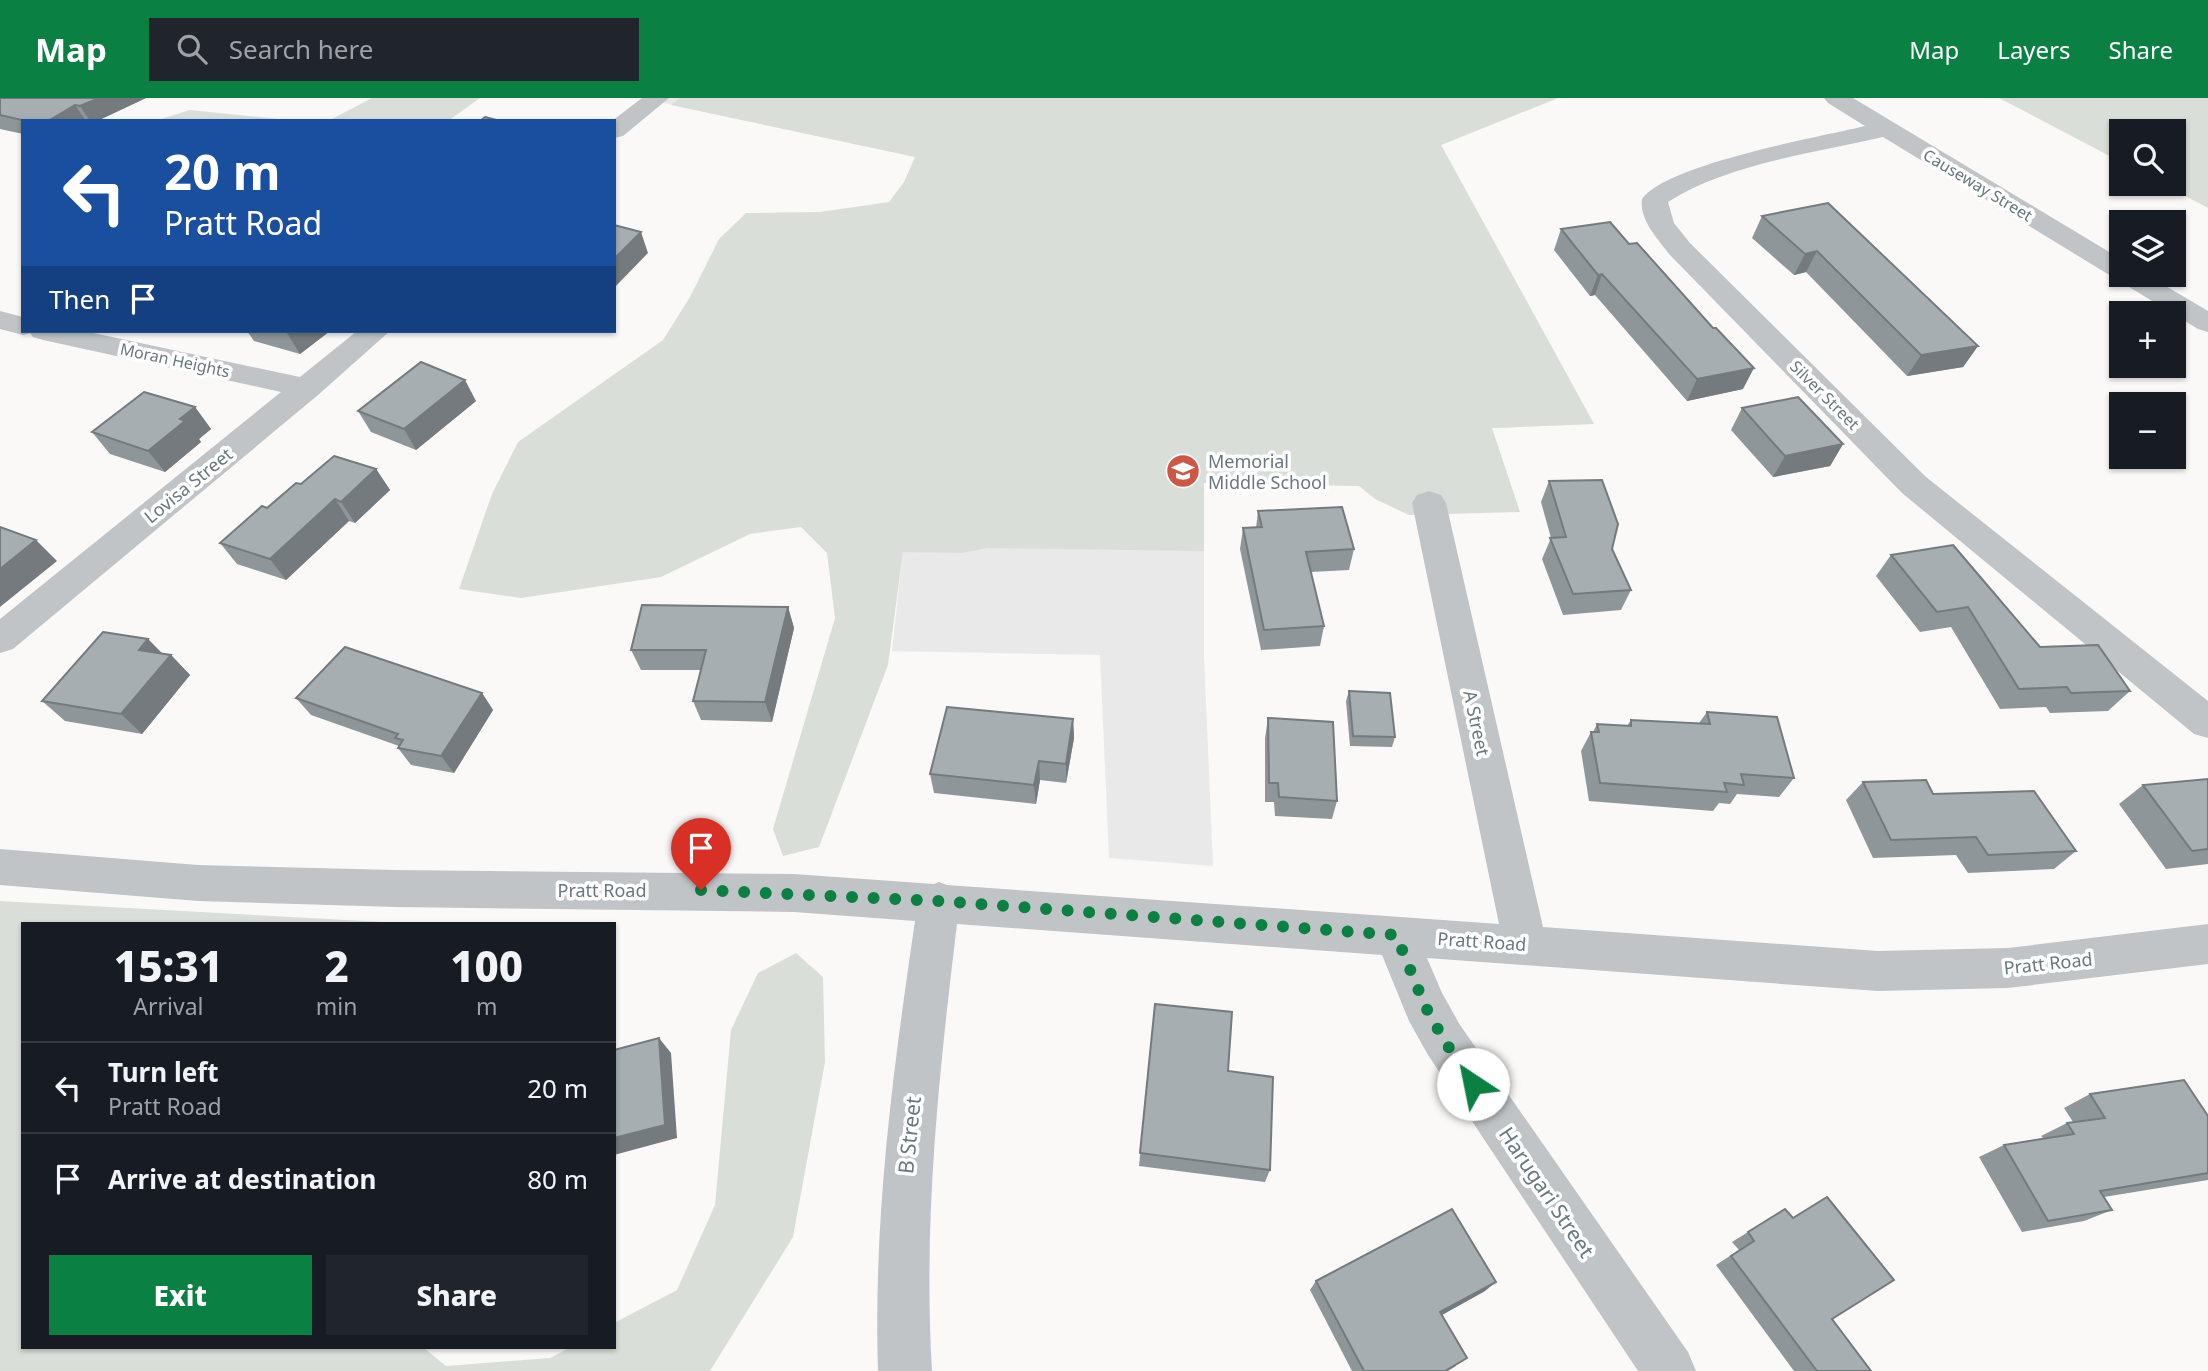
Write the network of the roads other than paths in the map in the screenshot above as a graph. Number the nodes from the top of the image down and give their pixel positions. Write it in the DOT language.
graph roads {
  1 [pos="657,98"];
  2 [pos="1836,98"];
  3 [pos="616,129"];
  4 [pos="1885,129"];
  5 [pos="2109,264"];
  6 [pos="2147,287"];
  7 [pos="0,320"];
  8 [pos="2208,323"];
  9 [pos="21,325"];
  10 [pos="52,333"];
  11 [pos="373,333"];
  12 [pos="307,388"];
  13 [pos="1429,503"];
  14 [pos="0,639"];
  15 [pos="2208,723"];
  16 [pos="0,867"];
  17 [pos="939,901"];
  18 [pos="1396,935"];
  19 [pos="1525,943"];
  20 [pos="2208,944"];
  21 [pos="905,1371"];
  22 [pos="1669,1371"];
  1 -- 3 [label="street"];
  2 -- 4 [label="street, Causeway Street"];
  4 -- 5 [label="street, Causeway Street"];
  4 -- 15 [label="street, Silver Street"];
  6 -- 8 [label="street"];
  7 -- 9 [label="street"];
  10 -- 12 [label="street, Moran Heights"];
  11 -- 12 [label="street, Lovisa Street"];
  12 -- 14 [label="street, Lovisa Street"];
  13 -- 19 [label="street, A Street"];
  16 -- 17 [label="street, Pratt Road"];
  17 -- 18 [label="street, Pratt Road"];
  17 -- 21 [label="street, B Street"];
  18 -- 19 [label="street, Pratt Road"];
  18 -- 22 [label="street, Harugari Street"];
  19 -- 20 [label="street, Pratt Road"];
}
